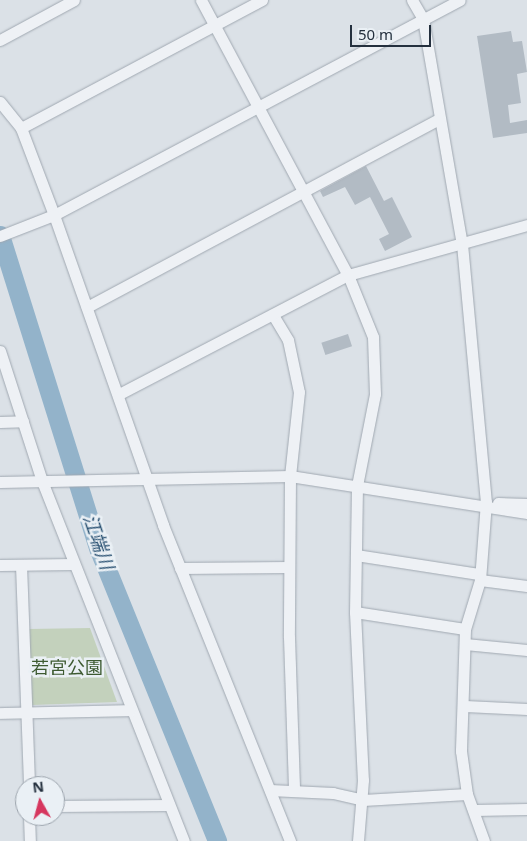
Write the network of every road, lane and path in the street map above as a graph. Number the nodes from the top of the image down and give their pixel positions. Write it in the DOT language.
graph roads {
  1 [pos="74,0"];
  2 [pos="201,0"];
  3 [pos="262,0"];
  4 [pos="412,0"];
  5 [pos="460,0"];
  6 [pos="423,19"];
  7 [pos="214,25"];
  8 [pos="0,40"];
  9 [pos="0,102"];
  10 [pos="258,107"];
  11 [pos="439,119"];
  12 [pos="21,128"];
  13 [pos="302,190"];
  14 [pos="50,216"];
  15 [pos="527,224"];
  16 [pos="0,236"];
  17 [pos="462,244"];
  18 [pos="348,275"];
  19 [pos="86,307"];
  20 [pos="273,315"];
  21 [pos="0,351"];
  22 [pos="2,367"];
  23 [pos="119,394"];
  24 [pos="23,421"];
  25 [pos="0,422"];
  26 [pos="290,476"];
  27 [pos="146,477"];
  28 [pos="42,481"];
  29 [pos="0,482"];
  30 [pos="357,486"];
  31 [pos="486,504"];
  32 [pos="527,504"];
  33 [pos="527,514"];
  34 [pos="356,554"];
  35 [pos="74,564"];
  36 [pos="0,565"];
  37 [pos="21,565"];
  38 [pos="289,567"];
  39 [pos="180,568"];
  40 [pos="480,577"];
  41 [pos="527,586"];
  42 [pos="356,612"];
  43 [pos="464,629"];
  44 [pos="465,644"];
  45 [pos="527,650"];
  46 [pos="465,706"];
  47 [pos="527,709"];
  48 [pos="130,710"];
  49 [pos="27,712"];
  50 [pos="0,713"];
  51 [pos="29,776"];
  52 [pos="294,789"];
  53 [pos="270,790"];
  54 [pos="467,794"];
  55 [pos="363,800"];
  56 [pos="169,805"];
  57 [pos="65,806"];
  58 [pos="527,809"];
  59 [pos="474,810"];
  60 [pos="29,826"];
  61 [pos="30,841"];
  62 [pos="184,841"];
  63 [pos="290,841"];
  64 [pos="358,841"];
  65 [pos="484,841"];
  1 -- 8 [label="street"];
  2 -- 7 [label="street"];
  3 -- 7 [label="street"];
  4 -- 6 [label="street"];
  5 -- 6 [label="street"];
  6 -- 10 [label="street"];
  6 -- 11 [label="street"];
  7 -- 10 [label="street"];
  7 -- 12 [label="street"];
  9 -- 12 [label="street"];
  10 -- 13 [label="street"];
  10 -- 14 [label="street"];
  11 -- 13 [label="street"];
  11 -- 17 [label="street"];
  12 -- 14 [label="street"];
  13 -- 18 [label="street"];
  13 -- 19 [label="street"];
  14 -- 16 [label="street"];
  14 -- 19 [label="street"];
  15 -- 17 [label="street"];
  17 -- 18 [label="street"];
  17 -- 31 [label="street"];
  18 -- 20 [label="street"];
  18 -- 30 [label="street"];
  19 -- 23 [label="street"];
  20 -- 23 [label="street"];
  20 -- 26 [label="street"];
  21 -- 22 [label="street"];
  22 -- 24 [label="street"];
  23 -- 27 [label="street"];
  24 -- 25 [label="street"];
  24 -- 28 [label="street"];
  26 -- 27 [label="street"];
  26 -- 30 [label="street"];
  26 -- 38 [label="street"];
  27 -- 28 [label="street"];
  27 -- 39 [label="street"];
  28 -- 29 [label="street"];
  28 -- 35 [label="street"];
  30 -- 31 [label="street"];
  30 -- 34 [label="street"];
  31 -- 32 [label="street"];
  31 -- 33 [label="street"];
  31 -- 40 [label="street"];
  34 -- 40 [label="street"];
  34 -- 42 [label="street"];
  35 -- 37 [label="street"];
  35 -- 48 [label="street"];
  36 -- 37 [label="street"];
  37 -- 49 [label="street"];
  38 -- 39 [label="street"];
  38 -- 52 [label="street"];
  39 -- 53 [label="street"];
  40 -- 41 [label="street"];
  40 -- 43 [label="street"];
  42 -- 43 [label="street"];
  42 -- 55 [label="street"];
  43 -- 44 [label="street"];
  44 -- 45 [label="street"];
  44 -- 46 [label="street"];
  46 -- 47 [label="street"];
  46 -- 54 [label="street"];
  48 -- 49 [label="street"];
  48 -- 56 [label="street"];
  49 -- 50 [label="street"];
  49 -- 51 [label="street"];
  52 -- 53 [label="street"];
  52 -- 55 [label="street"];
  53 -- 63 [label="street"];
  54 -- 55 [label="street"];
  54 -- 59 [label="street"];
  55 -- 64 [label="street"];
  56 -- 57 [label="street"];
  56 -- 62 [label="street"];
  58 -- 59 [label="street"];
  59 -- 65 [label="street"];
  60 -- 61 [label="street"];
}
